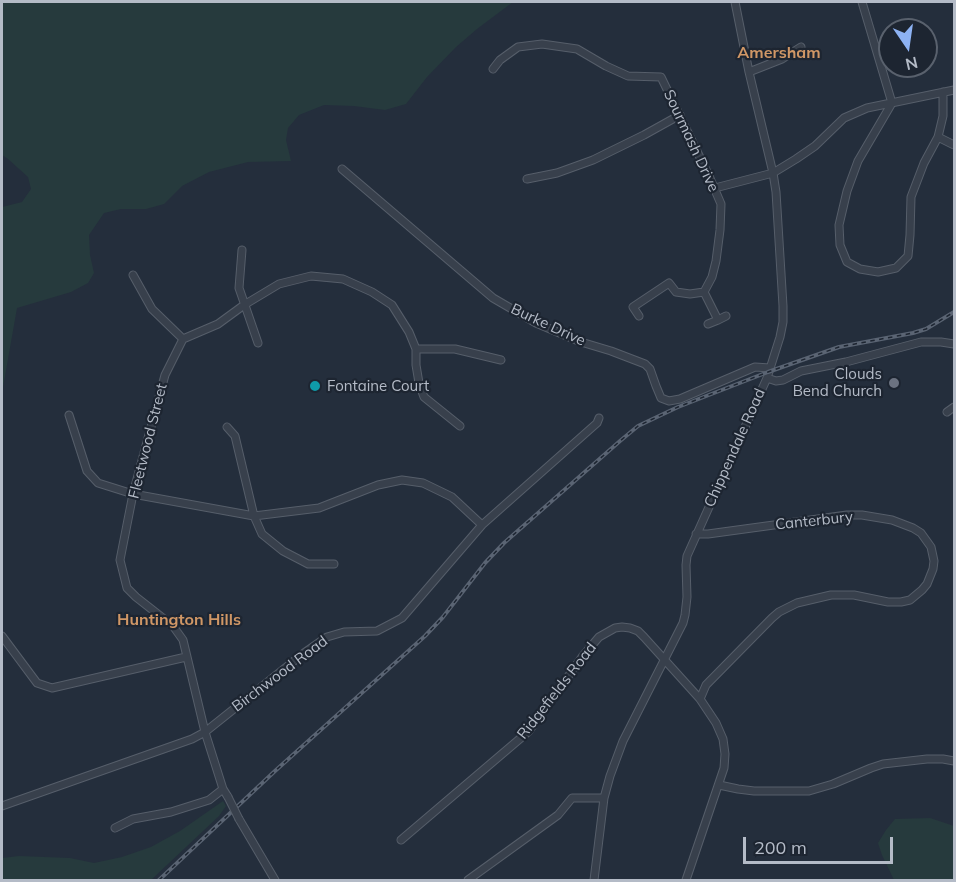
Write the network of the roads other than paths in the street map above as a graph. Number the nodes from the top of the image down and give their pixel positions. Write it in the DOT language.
graph roads {
  1 [pos="735,2"];
  2 [pos="862,2"];
  3 [pos="801,47"];
  4 [pos="876,48"];
  5 [pos="493,69"];
  6 [pos="749,72"];
  7 [pos="954,90"];
  8 [pos="943,92"];
  9 [pos="892,103"];
  10 [pos="680,115"];
  11 [pos="938,137"];
  12 [pos="954,145"];
  13 [pos="342,169"];
  14 [pos="773,173"];
  15 [pos="527,179"];
  16 [pos="715,188"];
  17 [pos="242,250"];
  18 [pos="133,275"];
  19 [pos="704,292"];
  20 [pos="244,305"];
  21 [pos="639,316"];
  22 [pos="726,316"];
  23 [pos="718,320"];
  24 [pos="708,324"];
  25 [pos="183,339"];
  26 [pos="258,343"];
  27 [pos="954,344"];
  28 [pos="416,350"];
  29 [pos="501,360"];
  30 [pos="770,368"];
  31 [pos="767,378"];
  32 [pos="954,408"];
  33 [pos="947,412"];
  34 [pos="69,415"];
  35 [pos="599,418"];
  36 [pos="460,426"];
  37 [pos="227,427"];
  38 [pos="134,494"];
  39 [pos="254,516"];
  40 [pos="482,525"];
  41 [pos="696,534"];
  42 [pos="334,564"];
  43 [pos="2,636"];
  44 [pos="186,657"];
  45 [pos="664,660"];
  46 [pos="700,699"];
  47 [pos="205,732"];
  48 [pos="954,761"];
  49 [pos="719,785"];
  50 [pos="223,789"];
  51 [pos="604,798"];
  52 [pos="2,806"];
  53 [pos="115,828"];
  54 [pos="401,840"];
  55 [pos="275,880"];
  56 [pos="468,880"];
  57 [pos="594,880"];
  58 [pos="686,880"];
  1 -- 6 [label="street, Chippendale Road"];
  2 -- 4 [label="street"];
  3 -- 6 [label="street"];
  4 -- 9 [label="street"];
  5 -- 10 [label="street, Sourmash Drive"];
  6 -- 14 [label="street, Chippendale Road"];
  7 -- 8 [label="street"];
  8 -- 9 [label="street"];
  8 -- 11 [label="street"];
  9 -- 11 [label="street"];
  9 -- 14 [label="street"];
  10 -- 15 [label="street"];
  10 -- 16 [label="street, Sourmash Drive"];
  11 -- 12 [label="street"];
  13 -- 30 [label="street, Burke Drive"];
  14 -- 16 [label="street"];
  14 -- 30 [label="street, Chippendale Road"];
  16 -- 19 [label="street, Sourmash Drive"];
  17 -- 20 [label="street"];
  18 -- 25 [label="street"];
  19 -- 21 [label="street"];
  19 -- 23 [label="street"];
  20 -- 25 [label="street"];
  20 -- 26 [label="street"];
  20 -- 28 [label="street"];
  22 -- 23 [label="street"];
  23 -- 24 [label="street"];
  25 -- 38 [label="street, Fleetwood Street"];
  27 -- 31 [label="street"];
  28 -- 29 [label="street"];
  28 -- 36 [label="street"];
  30 -- 31 [label="street, Chippendale Road"];
  31 -- 41 [label="street, Chippendale Road"];
  32 -- 33 [label="street"];
  34 -- 38 [label="street"];
  35 -- 40 [label="street, Birchwood Road"];
  37 -- 39 [label="street"];
  38 -- 39 [label="street"];
  38 -- 44 [label="street, Fleetwood Street"];
  39 -- 40 [label="street"];
  39 -- 42 [label="street"];
  40 -- 47 [label="street, Birchwood Road"];
  41 -- 45 [label="street, Chippendale Road"];
  41 -- 46 [label="street, Canterbury"];
  43 -- 44 [label="street"];
  44 -- 47 [label="street, Fleetwood Street"];
  45 -- 46 [label="street, Ridgefields Road"];
  45 -- 51 [label="street, Chippendale Road"];
  45 -- 54 [label="street, Ridgefields Road"];
  46 -- 49 [label="street, Ridgefields Road"];
  47 -- 50 [label="street, Fleetwood Street"];
  47 -- 52 [label="street, Birchwood Road"];
  48 -- 49 [label="street"];
  49 -- 58 [label="street, Ridgefields Road"];
  50 -- 53 [label="street"];
  50 -- 55 [label="street, Fleetwood Street, bridge"];
  51 -- 56 [label="street"];
  51 -- 57 [label="street, Chippendale Road"];
}
